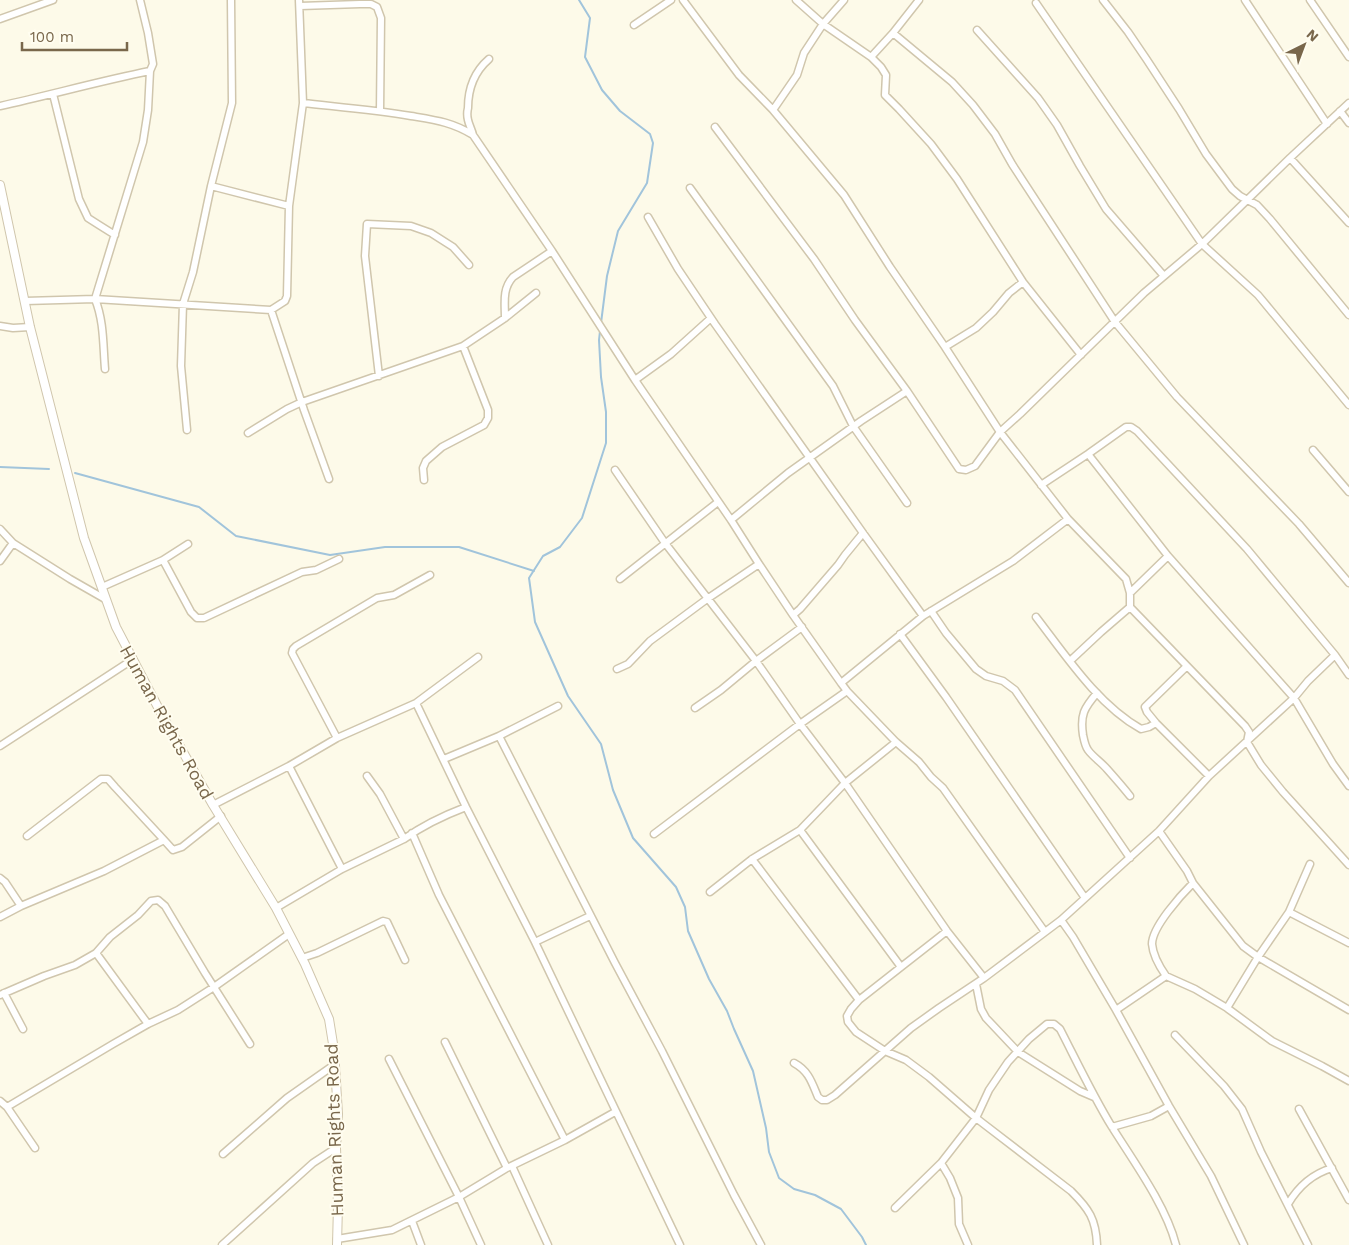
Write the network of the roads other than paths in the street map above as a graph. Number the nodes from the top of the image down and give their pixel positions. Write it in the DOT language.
graph roads {
  1 [pos="52,0"];
  2 [pos="140,0"];
  3 [pos="231,0"];
  4 [pos="671,0"];
  5 [pos="683,0"];
  6 [pos="796,0"];
  7 [pos="844,0"];
  8 [pos="919,0"];
  9 [pos="1103,0"];
  10 [pos="1245,0"];
  11 [pos="1310,0"];
  12 [pos="299,3"];
  13 [pos="1036,3"];
  14 [pos="0,19"];
  15 [pos="823,24"];
  16 [pos="634,25"];
  17 [pos="976,30"];
  18 [pos="893,33"];
  19 [pos="1349,56"];
  20 [pos="871,57"];
  21 [pos="489,59"];
  22 [pos="150,71"];
  23 [pos="53,94"];
  24 [pos="303,103"];
  25 [pos="1349,103"];
  26 [pos="0,106"];
  27 [pos="773,110"];
  28 [pos="380,111"];
  29 [pos="1340,111"];
  30 [pos="1349,123"];
  31 [pos="1327,124"];
  32 [pos="715,128"];
  33 [pos="473,135"];
  34 [pos="1290,158"];
  35 [pos="0,185"];
  36 [pos="211,186"];
  37 [pos="690,188"];
  38 [pos="1248,200"];
  39 [pos="290,206"];
  40 [pos="648,217"];
  41 [pos="1349,223"];
  42 [pos="115,235"];
  43 [pos="1202,244"];
  44 [pos="552,251"];
  45 [pos="469,265"];
  46 [pos="1164,276"];
  47 [pos="1023,282"];
  48 [pos="536,293"];
  49 [pos="95,299"];
  50 [pos="26,301"];
  51 [pos="183,304"];
  52 [pos="271,310"];
  53 [pos="1349,315"];
  54 [pos="504,318"];
  55 [pos="711,318"];
  56 [pos="1115,322"];
  57 [pos="0,326"];
  58 [pos="30,327"];
  59 [pos="463,346"];
  60 [pos="945,347"];
  61 [pos="1081,355"];
  62 [pos="105,369"];
  63 [pos="379,376"];
  64 [pos="635,380"];
  65 [pos="907,391"];
  66 [pos="302,402"];
  67 [pos="1349,405"];
  68 [pos="853,426"];
  69 [pos="187,430"];
  70 [pos="1000,432"];
  71 [pos="248,433"];
  72 [pos="1313,450"];
  73 [pos="1088,454"];
  74 [pos="810,458"];
  75 [pos="615,470"];
  76 [pos="329,479"];
  77 [pos="424,480"];
  78 [pos="1042,485"];
  79 [pos="1349,492"];
  80 [pos="718,502"];
  81 [pos="908,503"];
  82 [pos="1068,519"];
  83 [pos="731,520"];
  84 [pos="0,529"];
  85 [pos="863,533"];
  86 [pos="13,543"];
  87 [pos="665,543"];
  88 [pos="188,544"];
  89 [pos="1168,556"];
  90 [pos="339,558"];
  91 [pos="162,560"];
  92 [pos="0,561"];
  93 [pos="758,564"];
  94 [pos="430,576"];
  95 [pos="620,579"];
  96 [pos="1349,583"];
  97 [pos="102,586"];
  98 [pos="1130,593"];
  99 [pos="105,599"];
  100 [pos="707,599"];
  101 [pos="1130,607"];
  102 [pos="931,611"];
  103 [pos="793,615"];
  104 [pos="923,616"];
  105 [pos="1036,617"];
  106 [pos="802,627"];
  107 [pos="900,634"];
  108 [pos="1335,655"];
  109 [pos="478,657"];
  110 [pos="132,660"];
  111 [pos="756,661"];
  112 [pos="1070,661"];
  113 [pos="1187,666"];
  114 [pos="618,669"];
  115 [pos="1349,675"];
  116 [pos="841,683"];
  117 [pos="847,691"];
  118 [pos="1097,693"];
  119 [pos="1294,698"];
  120 [pos="416,703"];
  121 [pos="558,706"];
  122 [pos="695,708"];
  123 [pos="1156,723"];
  124 [pos="800,724"];
  125 [pos="498,736"];
  126 [pos="337,738"];
  127 [pos="896,742"];
  128 [pos="1247,742"];
  129 [pos="0,746"];
  130 [pos="444,759"];
  131 [pos="289,766"];
  132 [pos="367,776"];
  133 [pos="1209,776"];
  134 [pos="845,783"];
  135 [pos="1349,786"];
  136 [pos="1130,796"];
  137 [pos="213,805"];
  138 [pos="466,807"];
  139 [pos="221,816"];
  140 [pos="800,830"];
  141 [pos="1159,831"];
  142 [pos="412,834"];
  143 [pos="654,834"];
  144 [pos="28,836"];
  145 [pos="164,840"];
  146 [pos="404,840"];
  147 [pos="1130,858"];
  148 [pos="752,859"];
  149 [pos="1310,864"];
  150 [pos="1349,865"];
  151 [pos="342,869"];
  152 [pos="0,878"];
  153 [pos="1193,883"];
  154 [pos="710,892"];
  155 [pos="1085,898"];
  156 [pos="22,906"];
  157 [pos="276,908"];
  158 [pos="1289,912"];
  159 [pos="590,916"];
  160 [pos="0,917"];
  161 [pos="1061,920"];
  162 [pos="947,931"];
  163 [pos="1045,932"];
  164 [pos="289,934"];
  165 [pos="535,942"];
  166 [pos="1349,943"];
  167 [pos="96,953"];
  168 [pos="1258,957"];
  169 [pos="302,958"];
  170 [pos="405,960"];
  171 [pos="901,967"];
  172 [pos="1166,976"];
  173 [pos="984,978"];
  174 [pos="976,984"];
  175 [pos="214,987"];
  176 [pos="2,994"];
  177 [pos="858,1000"];
  178 [pos="1227,1008"];
  179 [pos="1116,1010"];
  180 [pos="1349,1010"];
  181 [pos="148,1024"];
  182 [pos="23,1028"];
  183 [pos="1175,1035"];
  184 [pos="444,1042"];
  185 [pos="250,1044"];
  186 [pos="885,1051"];
  187 [pos="1018,1052"];
  188 [pos="389,1059"];
  189 [pos="794,1063"];
  190 [pos="334,1065"];
  191 [pos="1349,1081"];
  192 [pos="1094,1097"];
  193 [pos="0,1101"];
  194 [pos="1169,1106"];
  195 [pos="7,1107"];
  196 [pos="1300,1109"];
  197 [pos="615,1112"];
  198 [pos="976,1118"];
  199 [pos="1112,1127"];
  200 [pos="564,1140"];
  201 [pos="35,1148"];
  202 [pos="336,1148"];
  203 [pos="223,1154"];
  204 [pos="941,1163"];
  205 [pos="509,1167"];
  206 [pos="1332,1168"];
  207 [pos="459,1197"];
  208 [pos="1349,1200"];
  209 [pos="1288,1204"];
  210 [pos="895,1208"];
  211 [pos="412,1221"];
  212 [pos="337,1242"];
  213 [pos="222,1245"];
  214 [pos="421,1245"];
  215 [pos="481,1245"];
  216 [pos="548,1245"];
  217 [pos="680,1245"];
  218 [pos="762,1245"];
  219 [pos="968,1245"];
  220 [pos="1097,1245"];
  221 [pos="1176,1245"];
  222 [pos="1244,1245"];
  223 [pos="1308,1245"];
  1 -- 14 [label="street"];
  2 -- 22 [label="street"];
  3 -- 36 [label="street"];
  4 -- 16 [label="street"];
  5 -- 27 [label="street"];
  6 -- 15 [label="street"];
  7 -- 15 [label="street"];
  8 -- 18 [label="street"];
  9 -- 38 [label="street"];
  10 -- 31 [label="street"];
  11 -- 19 [label="street"];
  12 -- 24 [label="street"];
  12 -- 28 [label="street"];
  13 -- 43 [label="street"];
  15 -- 20 [label="street"];
  15 -- 27 [label="street"];
  17 -- 46 [label="street"];
  18 -- 20 [label="street"];
  18 -- 56 [label="street"];
  20 -- 47 [label="street"];
  21 -- 33 [label="street"];
  22 -- 23 [label="street"];
  22 -- 42 [label="street"];
  23 -- 26 [label="street"];
  23 -- 42 [label="street"];
  24 -- 28 [label="street"];
  24 -- 39 [label="street"];
  25 -- 29 [label="street"];
  27 -- 60 [label="street"];
  28 -- 33 [label="street"];
  29 -- 30 [label="street"];
  29 -- 31 [label="street"];
  31 -- 34 [label="street"];
  32 -- 65 [label="street"];
  33 -- 44 [label="street"];
  34 -- 38 [label="street"];
  34 -- 41 [label="street"];
  35 -- 50 [label="street, Human Rights Road"];
  36 -- 39 [label="street"];
  36 -- 51 [label="street"];
  37 -- 68 [label="street"];
  38 -- 43 [label="street"];
  38 -- 53 [label="street"];
  39 -- 52 [label="street"];
  40 -- 55 [label="street"];
  42 -- 49 [label="street"];
  43 -- 46 [label="street"];
  43 -- 67 [label="street"];
  44 -- 54 [label="street"];
  44 -- 64 [label="street"];
  45 -- 63 [label="street"];
  46 -- 56 [label="street"];
  47 -- 60 [label="street"];
  47 -- 61 [label="street"];
  48 -- 54 [label="street"];
  49 -- 50 [label="street"];
  49 -- 51 [label="street"];
  49 -- 62 [label="street"];
  50 -- 58 [label="street, Human Rights Road"];
  51 -- 52 [label="street"];
  51 -- 69 [label="street"];
  52 -- 66 [label="street"];
  54 -- 59 [label="street"];
  55 -- 64 [label="street"];
  55 -- 74 [label="street"];
  56 -- 61 [label="street"];
  56 -- 96 [label="street"];
  57 -- 58 [label="street"];
  58 -- 97 [label="street, Human Rights Road"];
  59 -- 63 [label="street"];
  59 -- 77 [label="street"];
  60 -- 70 [label="street"];
  61 -- 70 [label="street"];
  63 -- 66 [label="street"];
  64 -- 80 [label="street"];
  65 -- 68 [label="street"];
  65 -- 70 [label="street"];
  66 -- 71 [label="street"];
  66 -- 76 [label="street"];
  68 -- 74 [label="street"];
  68 -- 81 [label="street"];
  70 -- 78 [label="street"];
  72 -- 79 [label="street"];
  73 -- 78 [label="street"];
  73 -- 89 [label="street"];
  73 -- 108 [label="street"];
  74 -- 83 [label="street"];
  74 -- 85 [label="street"];
  75 -- 87 [label="street"];
  78 -- 82 [label="street"];
  80 -- 83 [label="street"];
  80 -- 87 [label="street"];
  82 -- 98 [label="street"];
  82 -- 102 [label="street"];
  83 -- 93 [label="street"];
  84 -- 86 [label="street"];
  85 -- 103 [label="street"];
  85 -- 104 [label="street"];
  86 -- 92 [label="street"];
  86 -- 99 [label="street"];
  87 -- 95 [label="street"];
  87 -- 100 [label="street"];
  88 -- 91 [label="street"];
  89 -- 98 [label="street"];
  89 -- 119 [label="street"];
  90 -- 91 [label="street"];
  91 -- 97 [label="street"];
  93 -- 100 [label="street"];
  93 -- 103 [label="street"];
  94 -- 126 [label="street"];
  97 -- 99 [label="street, Human Rights Road"];
  98 -- 101 [label="street"];
  99 -- 110 [label="street, Human Rights Road"];
  100 -- 111 [label="street"];
  100 -- 114 [label="street"];
  101 -- 112 [label="street"];
  101 -- 113 [label="street"];
  102 -- 104 [label="street"];
  102 -- 147 [label="street"];
  103 -- 106 [label="street"];
  104 -- 107 [label="street"];
  105 -- 112 [label="street"];
  106 -- 111 [label="street"];
  106 -- 116 [label="street"];
  107 -- 116 [label="street"];
  107 -- 155 [label="street"];
  108 -- 115 [label="street"];
  108 -- 119 [label="street"];
  109 -- 120 [label="street"];
  110 -- 129 [label="street"];
  110 -- 137 [label="street, Human Rights Road"];
  111 -- 122 [label="street"];
  111 -- 124 [label="street"];
  112 -- 118 [label="street"];
  113 -- 123 [label="street"];
  113 -- 128 [label="street"];
  116 -- 117 [label="street"];
  117 -- 124 [label="street"];
  117 -- 127 [label="street"];
  118 -- 123 [label="street"];
  118 -- 136 [label="street"];
  119 -- 128 [label="street"];
  119 -- 135 [label="street"];
  120 -- 126 [label="street"];
  120 -- 130 [label="street"];
  121 -- 125 [label="street"];
  123 -- 133 [label="street"];
  124 -- 134 [label="street"];
  124 -- 143 [label="street"];
  125 -- 130 [label="street"];
  125 -- 159 [label="street"];
  126 -- 131 [label="street"];
  127 -- 134 [label="street"];
  127 -- 163 [label="street"];
  128 -- 133 [label="street"];
  128 -- 150 [label="street"];
  130 -- 138 [label="street"];
  131 -- 137 [label="street"];
  131 -- 151 [label="street"];
  132 -- 146 [label="street"];
  133 -- 141 [label="street"];
  134 -- 140 [label="street"];
  134 -- 162 [label="street"];
  137 -- 139 [label="street, Human Rights Road"];
  138 -- 142 [label="street"];
  138 -- 165 [label="street"];
  139 -- 145 [label="street"];
  139 -- 157 [label="street, Human Rights Road"];
  140 -- 148 [label="street"];
  140 -- 171 [label="street"];
  141 -- 147 [label="street"];
  141 -- 153 [label="street"];
  142 -- 146 [label="street"];
  142 -- 200 [label="street"];
  144 -- 145 [label="street"];
  145 -- 156 [label="street"];
  146 -- 151 [label="street"];
  147 -- 155 [label="street"];
  148 -- 154 [label="street"];
  148 -- 177 [label="street"];
  149 -- 158 [label="street"];
  151 -- 157 [label="street"];
  152 -- 156 [label="street"];
  153 -- 168 [label="street"];
  153 -- 172 [label="street"];
  155 -- 161 [label="street"];
  156 -- 160 [label="street"];
  157 -- 164 [label="street, Human Rights Road"];
  158 -- 166 [label="street"];
  158 -- 168 [label="street"];
  159 -- 165 [label="street"];
  159 -- 218 [label="street"];
  161 -- 163 [label="street"];
  161 -- 179 [label="street"];
  162 -- 171 [label="street"];
  162 -- 173 [label="street"];
  163 -- 173 [label="street"];
  164 -- 169 [label="street, Human Rights Road"];
  164 -- 175 [label="street"];
  165 -- 197 [label="street"];
  167 -- 175 [label="street"];
  167 -- 176 [label="street"];
  167 -- 181 [label="street"];
  168 -- 178 [label="street"];
  168 -- 180 [label="street"];
  169 -- 170 [label="street"];
  169 -- 190 [label="street, Human Rights Road"];
  171 -- 177 [label="street"];
  172 -- 178 [label="street"];
  172 -- 179 [label="street"];
  173 -- 174 [label="street"];
  174 -- 186 [label="street"];
  174 -- 187 [label="street"];
  175 -- 181 [label="street"];
  175 -- 185 [label="street"];
  176 -- 182 [label="street"];
  177 -- 186 [label="street"];
  178 -- 191 [label="street"];
  179 -- 194 [label="street"];
  181 -- 195 [label="street"];
  183 -- 209 [label="street"];
  184 -- 205 [label="street"];
  186 -- 189 [label="street"];
  186 -- 198 [label="street"];
  187 -- 192 [label="street"];
  187 -- 192 [label="street"];
  187 -- 198 [label="street"];
  188 -- 207 [label="street"];
  190 -- 202 [label="street, Human Rights Road"];
  190 -- 203 [label="street"];
  192 -- 199 [label="street"];
  193 -- 195 [label="street"];
  194 -- 199 [label="street"];
  194 -- 222 [label="street"];
  195 -- 201 [label="street"];
  196 -- 206 [label="street"];
  197 -- 200 [label="street"];
  197 -- 217 [label="street"];
  198 -- 204 [label="street"];
  198 -- 220 [label="street"];
  199 -- 221 [label="street"];
  200 -- 205 [label="street"];
  202 -- 212 [label="street, Human Rights Road"];
  202 -- 213 [label="street"];
  204 -- 210 [label="street"];
  204 -- 219 [label="street"];
  205 -- 207 [label="street"];
  205 -- 216 [label="street"];
  206 -- 208 [label="street"];
  206 -- 209 [label="street"];
  207 -- 211 [label="street"];
  207 -- 215 [label="street"];
  209 -- 223 [label="street"];
  211 -- 212 [label="street"];
  211 -- 214 [label="street"];
}
